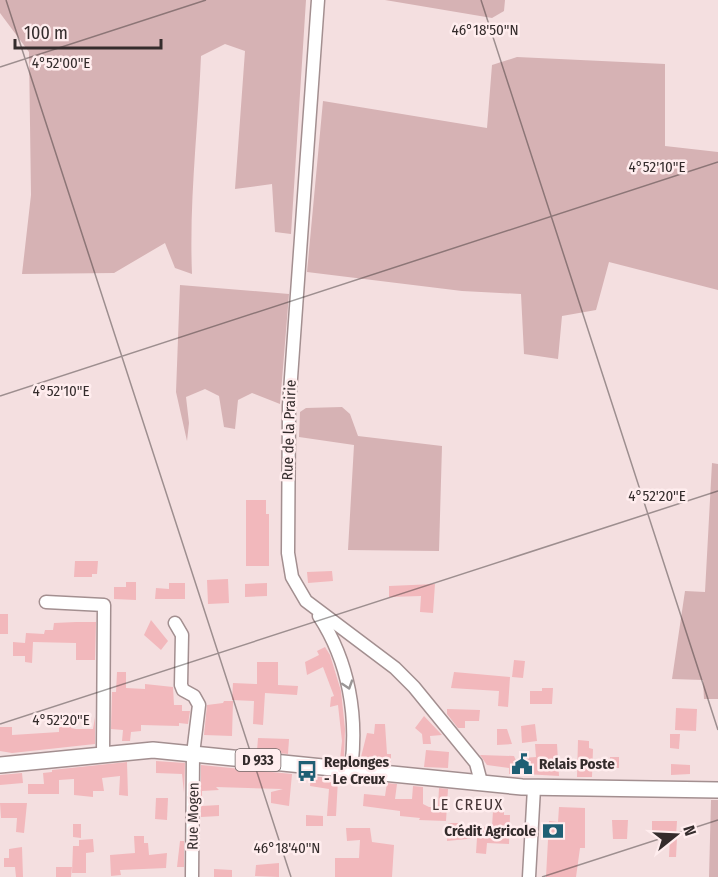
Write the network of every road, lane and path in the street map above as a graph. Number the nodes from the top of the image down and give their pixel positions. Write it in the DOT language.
graph roads {
  1 [pos="318,0"];
  2 [pos="46,602"];
  3 [pos="317,612"];
  4 [pos="176,623"];
  5 [pos="350,636"];
  6 [pos="335,646"];
  7 [pos="103,754"];
  8 [pos="193,754"];
  9 [pos="0,765"];
  10 [pos="351,769"];
  11 [pos="481,782"];
  12 [pos="534,788"];
  13 [pos="718,790"];
  14 [pos="192,877"];
  15 [pos="528,877"];
  1 -- 3 [label="street, Rue de la Prairie"];
  2 -- 7 [label="street"];
  3 -- 5 [label="street, Rue de la Prairie"];
  3 -- 6 [label="street"];
  4 -- 8 [label="street, Rue Mogen"];
  5 -- 6 [label="street"];
  5 -- 11 [label="street, Rue de la Prairie"];
  6 -- 10 [label="street, one-way"];
  7 -- 8 [label="main road, D 933"];
  7 -- 9 [label="main road, D 933"];
  8 -- 10 [label="main road, D 933"];
  8 -- 14 [label="street, Rue Mogen"];
  10 -- 11 [label="main road, D 933"];
  11 -- 12 [label="main road, D 933"];
  12 -- 13 [label="main road, D 933"];
  12 -- 15 [label="street"];
}
